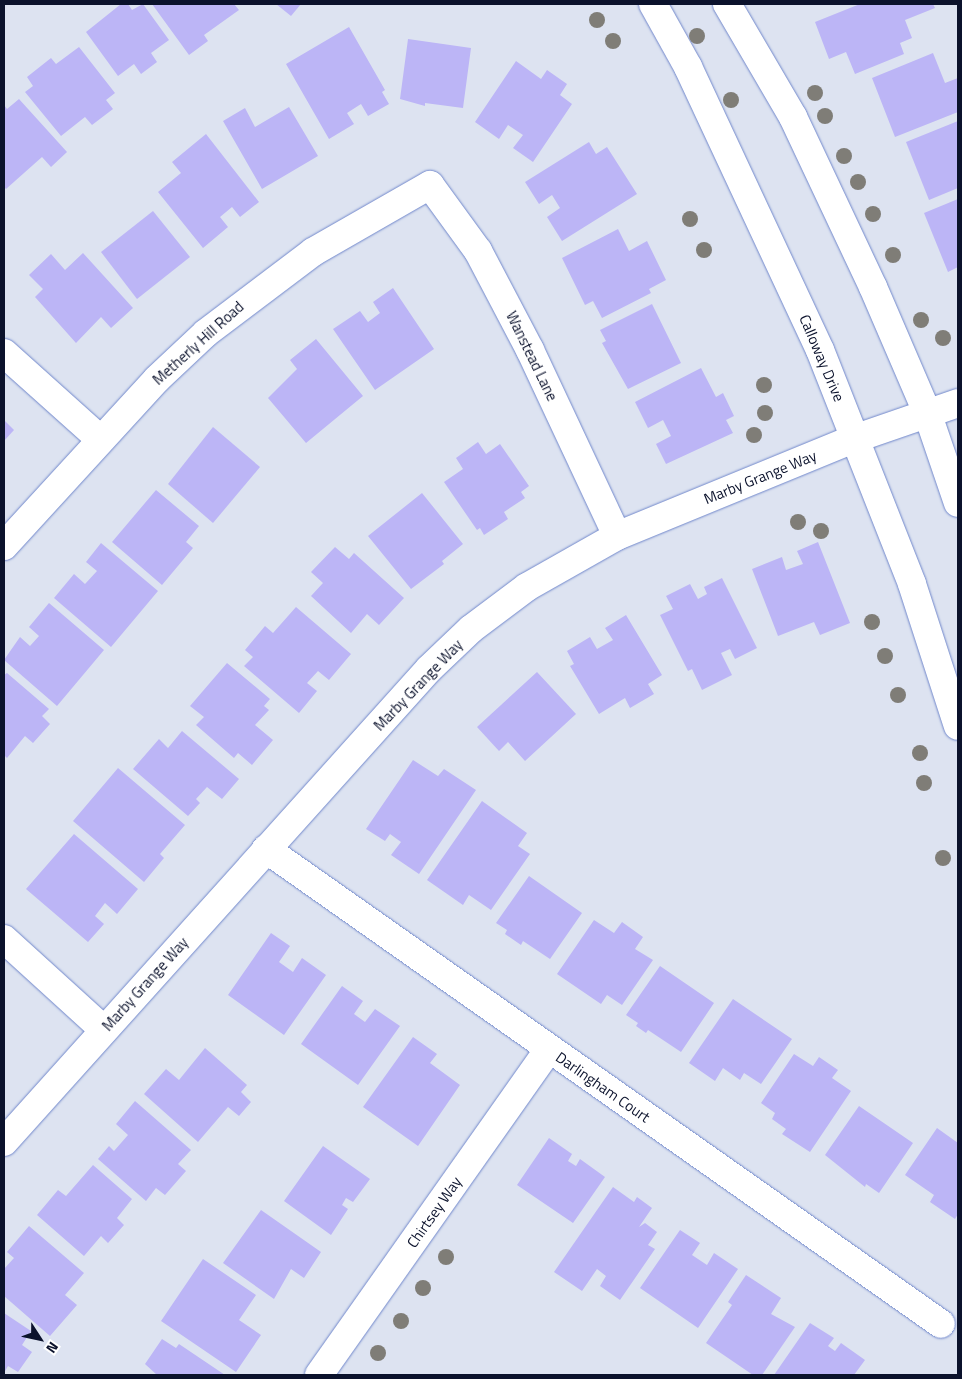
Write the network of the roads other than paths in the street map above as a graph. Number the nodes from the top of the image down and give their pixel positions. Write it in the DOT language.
graph roads {
  1 [pos="653,4"];
  2 [pos="728,4"];
  3 [pos="430,185"];
  4 [pos="4,353"];
  5 [pos="958,403"];
  6 [pos="928,416"];
  7 [pos="100,439"];
  8 [pos="854,440"];
  9 [pos="958,503"];
  10 [pos="618,536"];
  11 [pos="4,546"];
  12 [pos="958,726"];
  13 [pos="266,849"];
  14 [pos="4,940"];
  15 [pos="104,1030"];
  16 [pos="549,1049"];
  17 [pos="4,1142"];
  18 [pos="941,1324"];
  19 [pos="319,1375"];
  1 -- 8 [label="street, Calloway Drive"];
  2 -- 6 [label="street"];
  3 -- 7 [label="street, Metherly Hill Road"];
  3 -- 10 [label="street, Wanstead Lane"];
  4 -- 7 [label="street"];
  5 -- 6 [label="street, Marby Grange Way"];
  6 -- 8 [label="street, Marby Grange Way"];
  6 -- 9 [label="street"];
  7 -- 11 [label="street, Metherly Hill Road"];
  8 -- 10 [label="street, Marby Grange Way"];
  8 -- 12 [label="street, Calloway Drive"];
  10 -- 13 [label="street, Marby Grange Way"];
  13 -- 15 [label="street, Marby Grange Way"];
  13 -- 16 [label="street, Darlingham Court"];
  14 -- 15 [label="street"];
  15 -- 17 [label="street, Marby Grange Way"];
  16 -- 18 [label="street, Darlingham Court"];
  16 -- 19 [label="street, Chirtsey Way"];
}
